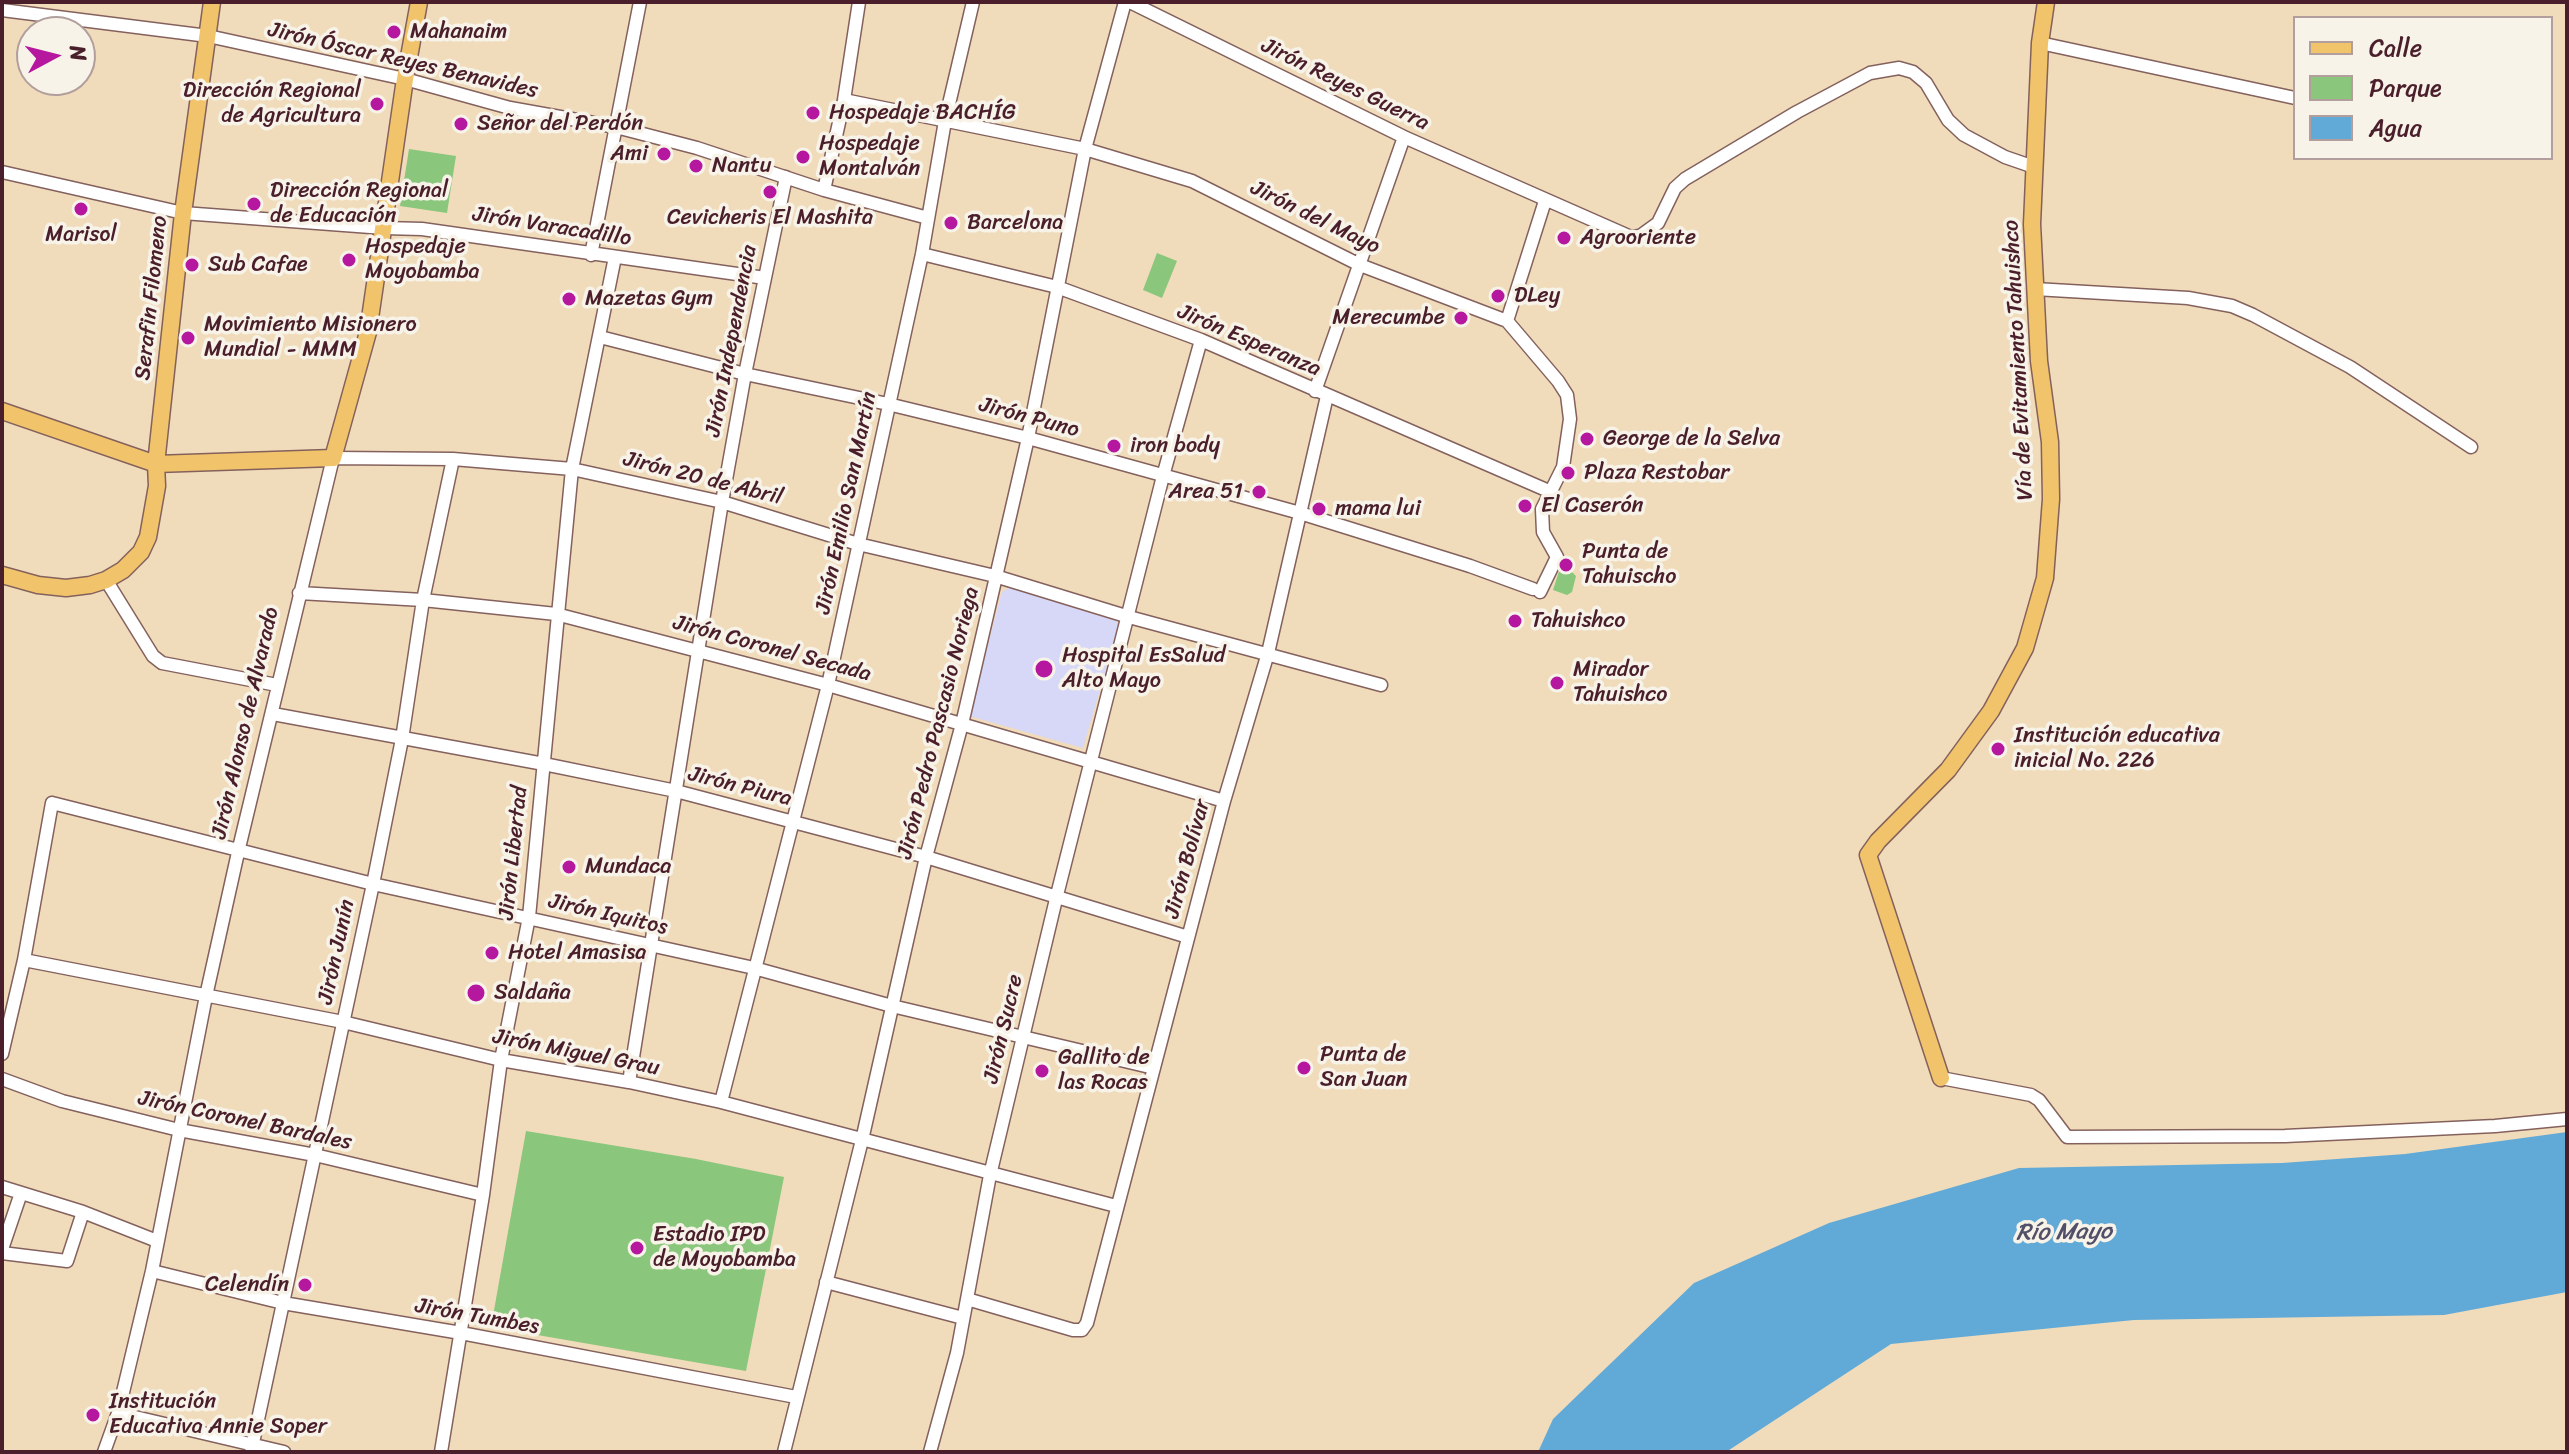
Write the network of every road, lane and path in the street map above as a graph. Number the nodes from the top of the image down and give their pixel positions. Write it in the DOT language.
graph roads {
  1 [pos="212,2"];
  2 [pos="419,2"];
  3 [pos="640,2"];
  4 [pos="859,2"];
  5 [pos="973,2"];
  6 [pos="1132,2"];
  7 [pos="2046,2"];
  8 [pos="2,10"];
  9 [pos="208,36"];
  10 [pos="2040,43"];
  11 [pos="405,79"];
  12 [pos="847,83"];
  13 [pos="2293,98"];
  14 [pos="844,100"];
  15 [pos="865,105"];
  16 [pos="945,121"];
  17 [pos="616,127"];
  18 [pos="1404,137"];
  19 [pos="1085,149"];
  20 [pos="2034,167"];
  21 [pos="2,172"];
  22 [pos="786,177"];
  23 [pos="824,190"];
  24 [pos="1545,201"];
  25 [pos="183,213"];
  26 [pos="928,218"];
  27 [pos="384,228"];
  28 [pos="922,254"];
  29 [pos="591,255"];
  30 [pos="615,257"];
  31 [pos="1360,265"];
  32 [pos="765,278"];
  33 [pos="1057,287"];
  34 [pos="2035,289"];
  35 [pos="1507,321"];
  36 [pos="600,337"];
  37 [pos="1201,340"];
  38 [pos="745,374"];
  39 [pos="1321,394"];
  40 [pos="888,404"];
  41 [pos="2,411"];
  42 [pos="1028,438"];
  43 [pos="2471,447"];
  44 [pos="333,458"];
  45 [pos="453,459"];
  46 [pos="156,464"];
  47 [pos="572,469"];
  48 [pos="1163,476"];
  49 [pos="1551,492"];
  50 [pos="722,502"];
  51 [pos="1300,513"];
  52 [pos="858,544"];
  53 [pos="1557,557"];
  54 [pos="2,575"];
  55 [pos="995,576"];
  56 [pos="106,580"];
  57 [pos="299,593"];
  58 [pos="423,600"];
  59 [pos="556,614"];
  60 [pos="1129,617"];
  61 [pos="696,652"];
  62 [pos="1268,653"];
  63 [pos="277,685"];
  64 [pos="828,685"];
  65 [pos="1381,685"];
  66 [pos="273,714"];
  67 [pos="962,724"];
  68 [pos="402,739"];
  69 [pos="1090,762"];
  70 [pos="544,764"];
  71 [pos="676,791"];
  72 [pos="1224,801"];
  73 [pos="792,821"];
  74 [pos="239,848"];
  75 [pos="926,857"];
  76 [pos="373,884"];
  77 [pos="1057,895"];
  78 [pos="529,917"];
  79 [pos="1188,937"];
  80 [pos="652,946"];
  81 [pos="24,960"];
  82 [pos="754,968"];
  83 [pos="206,996"];
  84 [pos="892,1006"];
  85 [pos="343,1022"];
  86 [pos="1022,1038"];
  87 [pos="2,1054"];
  88 [pos="501,1060"];
  89 [pos="1154,1068"];
  90 [pos="1941,1078"];
  91 [pos="2,1079"];
  92 [pos="629,1082"];
  93 [pos="721,1102"];
  94 [pos="2567,1119"];
  95 [pos="179,1130"];
  96 [pos="862,1140"];
  97 [pos="315,1155"];
  98 [pos="990,1175"];
  99 [pos="2,1187"];
  100 [pos="21,1193"];
  101 [pos="483,1195"];
  102 [pos="1116,1206"];
  103 [pos="83,1212"];
  104 [pos="157,1241"];
  105 [pos="2,1251"];
  106 [pos="152,1271"];
  107 [pos="826,1282"];
  108 [pos="967,1299"];
  109 [pos="283,1303"];
  110 [pos="963,1318"];
  111 [pos="461,1333"];
  112 [pos="796,1397"];
  113 [pos="118,1413"];
  114 [pos="251,1448"];
  115 [pos="104,1452"];
  116 [pos="284,1452"];
  117 [pos="441,1452"];
  118 [pos="784,1452"];
  119 [pos="930,1452"];
  1 -- 9 [label="main road, Serafin Filomeno"];
  2 -- 11 [label="main road, Jirón Alonso de Alvarado"];
  3 -- 17 [label="street"];
  4 -- 12 [label="street"];
  5 -- 16 [label="street, Jirón Emilio San Martín"];
  6 -- 18 [label="street, Jirón Reyes Guerra"];
  6 -- 19 [label="street, Jirón Pedro Pascasio Noriega"];
  7 -- 10 [label="main road, Vía de Evitamiento Tahuishco"];
  8 -- 9 [label="street, Jirón Óscar Reyes Benavides"];
  9 -- 11 [label="street, Jirón Óscar Reyes Benavides"];
  9 -- 25 [label="main road, Serafin Filomeno"];
  10 -- 13 [label="street"];
  10 -- 20 [label="main road, Vía de Evitamiento Tahuishco"];
  11 -- 17 [label="street, Jirón Óscar Reyes Benavides"];
  11 -- 27 [label="main road, Jirón Alonso de Alvarado"];
  12 -- 14 [label="street"];
  12 -- 15 [label="street"];
  14 -- 15 [label="street, Jirón del Mayo"];
  14 -- 23 [label="street"];
  15 -- 16 [label="street, Jirón del Mayo"];
  16 -- 19 [label="street, Jirón del Mayo"];
  16 -- 26 [label="street, Jirón Emilio San Martín"];
  17 -- 22 [label="street, Jirón Óscar Reyes Benavides"];
  17 -- 29 [label="street"];
  18 -- 24 [label="street, Jirón Reyes Guerra"];
  18 -- 31 [label="street, Jirón Bolívar"];
  19 -- 31 [label="street, Jirón del Mayo"];
  19 -- 33 [label="street, Jirón Pedro Pascasio Noriega"];
  20 -- 24 [label="street, Jirón Reyes Guerra"];
  20 -- 34 [label="main road, Vía de Evitamiento Tahuishco"];
  21 -- 25 [label="street, Jirón Varacadillo"];
  22 -- 23 [label="street, Jirón Óscar Reyes Benavides"];
  22 -- 32 [label="street, Jirón Independencia"];
  23 -- 26 [label="street, Jirón Óscar Reyes Benavides"];
  24 -- 35 [label="street"];
  25 -- 27 [label="street, Jirón Varacadillo"];
  25 -- 46 [label="main road, Serafin Filomeno"];
  26 -- 28 [label="street, Jirón Emilio San Martín"];
  27 -- 29 [label="street, Jirón Varacadillo"];
  27 -- 44 [label="main road, Jirón Alonso de Alvarado"];
  28 -- 33 [label="street, Jirón Esperanza"];
  28 -- 40 [label="street, Jirón Emilio San Martín"];
  29 -- 30 [label="street, Jirón Varacadillo"];
  30 -- 32 [label="street, Jirón Varacadillo"];
  30 -- 36 [label="street, Jirón Libertad"];
  31 -- 35 [label="street, Jirón del Mayo"];
  31 -- 39 [label="street, Jirón Bolívar"];
  32 -- 38 [label="street, Jirón Independencia"];
  33 -- 37 [label="street, Jirón Esperanza"];
  33 -- 42 [label="street, Jirón Pedro Pascasio Noriega"];
  34 -- 43 [label="street"];
  34 -- 90 [label="main road, Vía de Evitamiento Tahuishco"];
  35 -- 49 [label="street, Jirón del Mayo"];
  36 -- 38 [label="street, Jirón Puno"];
  36 -- 47 [label="street, Jirón Libertad"];
  37 -- 39 [label="street, Jirón Esperanza"];
  37 -- 48 [label="street"];
  38 -- 40 [label="street, Jirón Puno"];
  38 -- 50 [label="street, Jirón Independencia"];
  39 -- 49 [label="street, Jirón Esperanza"];
  39 -- 51 [label="street, Jirón Bolívar"];
  40 -- 42 [label="street, Jirón Puno"];
  40 -- 52 [label="street, Jirón Emilio San Martín"];
  41 -- 46 [label="main road, Jirón 20 de Abril"];
  42 -- 48 [label="street, Jirón Puno"];
  42 -- 55 [label="street, Jirón Pedro Pascasio Noriega"];
  44 -- 45 [label="street, Jirón 20 de Abril"];
  44 -- 46 [label="main road, Jirón 20 de Abril"];
  44 -- 57 [label="street, Jirón Alonso de Alvarado"];
  45 -- 47 [label="street, Jirón 20 de Abril"];
  45 -- 58 [label="street, Jirón Junín"];
  46 -- 56 [label="main road, Serafin Filomeno"];
  47 -- 50 [label="street, Jirón 20 de Abril"];
  47 -- 59 [label="street, Jirón Libertad"];
  48 -- 51 [label="street, Jirón Puno"];
  48 -- 60 [label="street"];
  49 -- 53 [label="street, Jirón del Mayo"];
  50 -- 52 [label="street, Jirón 20 de Abril"];
  50 -- 61 [label="street, Jirón Independencia"];
  51 -- 53 [label="street, Jirón Puno"];
  51 -- 62 [label="street, Jirón Bolívar"];
  52 -- 55 [label="street, Jirón 20 de Abril"];
  52 -- 64 [label="street, Jirón Emilio San Martín"];
  54 -- 56 [label="main road"];
  55 -- 60 [label="street, Jirón 20 de Abril"];
  55 -- 67 [label="street, Jirón Pedro Pascasio Noriega"];
  56 -- 63 [label="street"];
  57 -- 58 [label="street, Jirón Coronel Secada"];
  57 -- 63 [label="street, Jirón Alonso de Alvarado"];
  58 -- 59 [label="street, Jirón Coronel Secada"];
  58 -- 68 [label="street, Jirón Junín"];
  59 -- 61 [label="street, Jirón Coronel Secada"];
  59 -- 70 [label="street, Jirón Libertad"];
  60 -- 62 [label="street, Jirón 20 de Abril"];
  60 -- 69 [label="street, Jirón Sucre"];
  61 -- 64 [label="street, Jirón Coronel Secada"];
  61 -- 71 [label="street, Jirón Independencia"];
  62 -- 65 [label="street, Jirón 20 de Abril"];
  62 -- 72 [label="street, Jirón Bolívar"];
  63 -- 66 [label="street, Jirón Alonso de Alvarado"];
  64 -- 67 [label="street, Jirón Coronel Secada"];
  64 -- 73 [label="street, Jirón Emilio San Martín"];
  66 -- 68 [label="street, Jirón Piura"];
  66 -- 74 [label="street, Jirón Alonso de Alvarado"];
  67 -- 69 [label="street, Jirón Coronel Secada"];
  67 -- 75 [label="street, Jirón Pedro Pascasio Noriega"];
  68 -- 70 [label="street, Jirón Piura"];
  68 -- 76 [label="street, Jirón Junín"];
  69 -- 72 [label="street, Jirón Coronel Secada"];
  69 -- 77 [label="street, Jirón Sucre"];
  70 -- 71 [label="street, Jirón Piura"];
  70 -- 78 [label="street, Jirón Libertad"];
  71 -- 73 [label="street, Jirón Piura"];
  71 -- 80 [label="street, Jirón Independencia"];
  72 -- 79 [label="street, Jirón Bolívar"];
  73 -- 75 [label="street, Jirón Piura"];
  73 -- 82 [label="street, Jirón Emilio San Martín"];
  74 -- 76 [label="street, Jirón Iquitos"];
  74 -- 81 [label="street, Jirón Iquitos"];
  74 -- 83 [label="street, Jirón Alonso de Alvarado"];
  75 -- 77 [label="street, Jirón Piura"];
  75 -- 84 [label="street, Jirón Pedro Pascasio Noriega"];
  76 -- 78 [label="street, Jirón Iquitos"];
  76 -- 85 [label="street, Jirón Junín"];
  77 -- 79 [label="street, Jirón Piura"];
  77 -- 86 [label="street, Jirón Sucre"];
  78 -- 80 [label="street, Jirón Iquitos"];
  78 -- 88 [label="street, Jirón Libertad"];
  79 -- 89 [label="street, Jirón Bolívar"];
  80 -- 82 [label="street, Jirón Iquitos"];
  80 -- 92 [label="street, Jirón Independencia"];
  81 -- 83 [label="street, Jirón Miguel Grau"];
  81 -- 87 [label="street"];
  82 -- 84 [label="street, Jirón Iquitos"];
  82 -- 93 [label="street, Jirón Emilio San Martín"];
  83 -- 85 [label="street, Jirón Miguel Grau"];
  83 -- 95 [label="street, Jirón Alonso de Alvarado"];
  84 -- 86 [label="street, Jirón Iquitos"];
  84 -- 96 [label="street, Jirón Pedro Pascasio Noriega"];
  85 -- 88 [label="street, Jirón Miguel Grau"];
  85 -- 97 [label="street, Jirón Junín"];
  86 -- 89 [label="street, Jirón Iquitos"];
  86 -- 98 [label="street, Jirón Sucre"];
  88 -- 92 [label="street, Jirón Miguel Grau"];
  88 -- 101 [label="street, Jirón Libertad"];
  89 -- 102 [label="street, Jirón Bolívar"];
  90 -- 94 [label="street"];
  91 -- 95 [label="street, Jirón Coronel Bardales"];
  92 -- 93 [label="street, Jirón Miguel Grau"];
  93 -- 96 [label="street, Jirón Miguel Grau"];
  95 -- 97 [label="street, Jirón Coronel Bardales"];
  95 -- 104 [label="street, Jirón Alonso de Alvarado"];
  96 -- 98 [label="street, Jirón Miguel Grau"];
  96 -- 107 [label="street, Jirón Pedro Pascasio Noriega"];
  97 -- 101 [label="street, Jirón Coronel Bardales"];
  97 -- 109 [label="street, Jirón Junín"];
  98 -- 102 [label="street, Jirón Miguel Grau"];
  98 -- 108 [label="street, Jirón Sucre"];
  99 -- 100 [label="street"];
  100 -- 103 [label="street"];
  100 -- 105 [label="street"];
  101 -- 111 [label="street, Jirón Libertad"];
  102 -- 108 [label="street, Jirón Bolívar"];
  103 -- 104 [label="street"];
  103 -- 105 [label="street"];
  104 -- 106 [label="street, Jirón Alonso de Alvarado"];
  106 -- 109 [label="street, Jirón Tumbes"];
  106 -- 113 [label="street, Jirón Alonso de Alvarado"];
  107 -- 110 [label="street"];
  107 -- 112 [label="street, Jirón Pedro Pascasio Noriega"];
  108 -- 110 [label="street, Jirón Sucre"];
  109 -- 111 [label="street, Jirón Tumbes"];
  109 -- 114 [label="street, Jirón Junín"];
  110 -- 119 [label="street, Jirón Sucre"];
  111 -- 112 [label="street, Jirón Tumbes"];
  111 -- 117 [label="street, Jirón Libertad"];
  112 -- 118 [label="street, Jirón Pedro Pascasio Noriega"];
  113 -- 114 [label="street"];
  113 -- 115 [label="street, Jirón Alonso de Alvarado"];
  114 -- 116 [label="street"];
}
